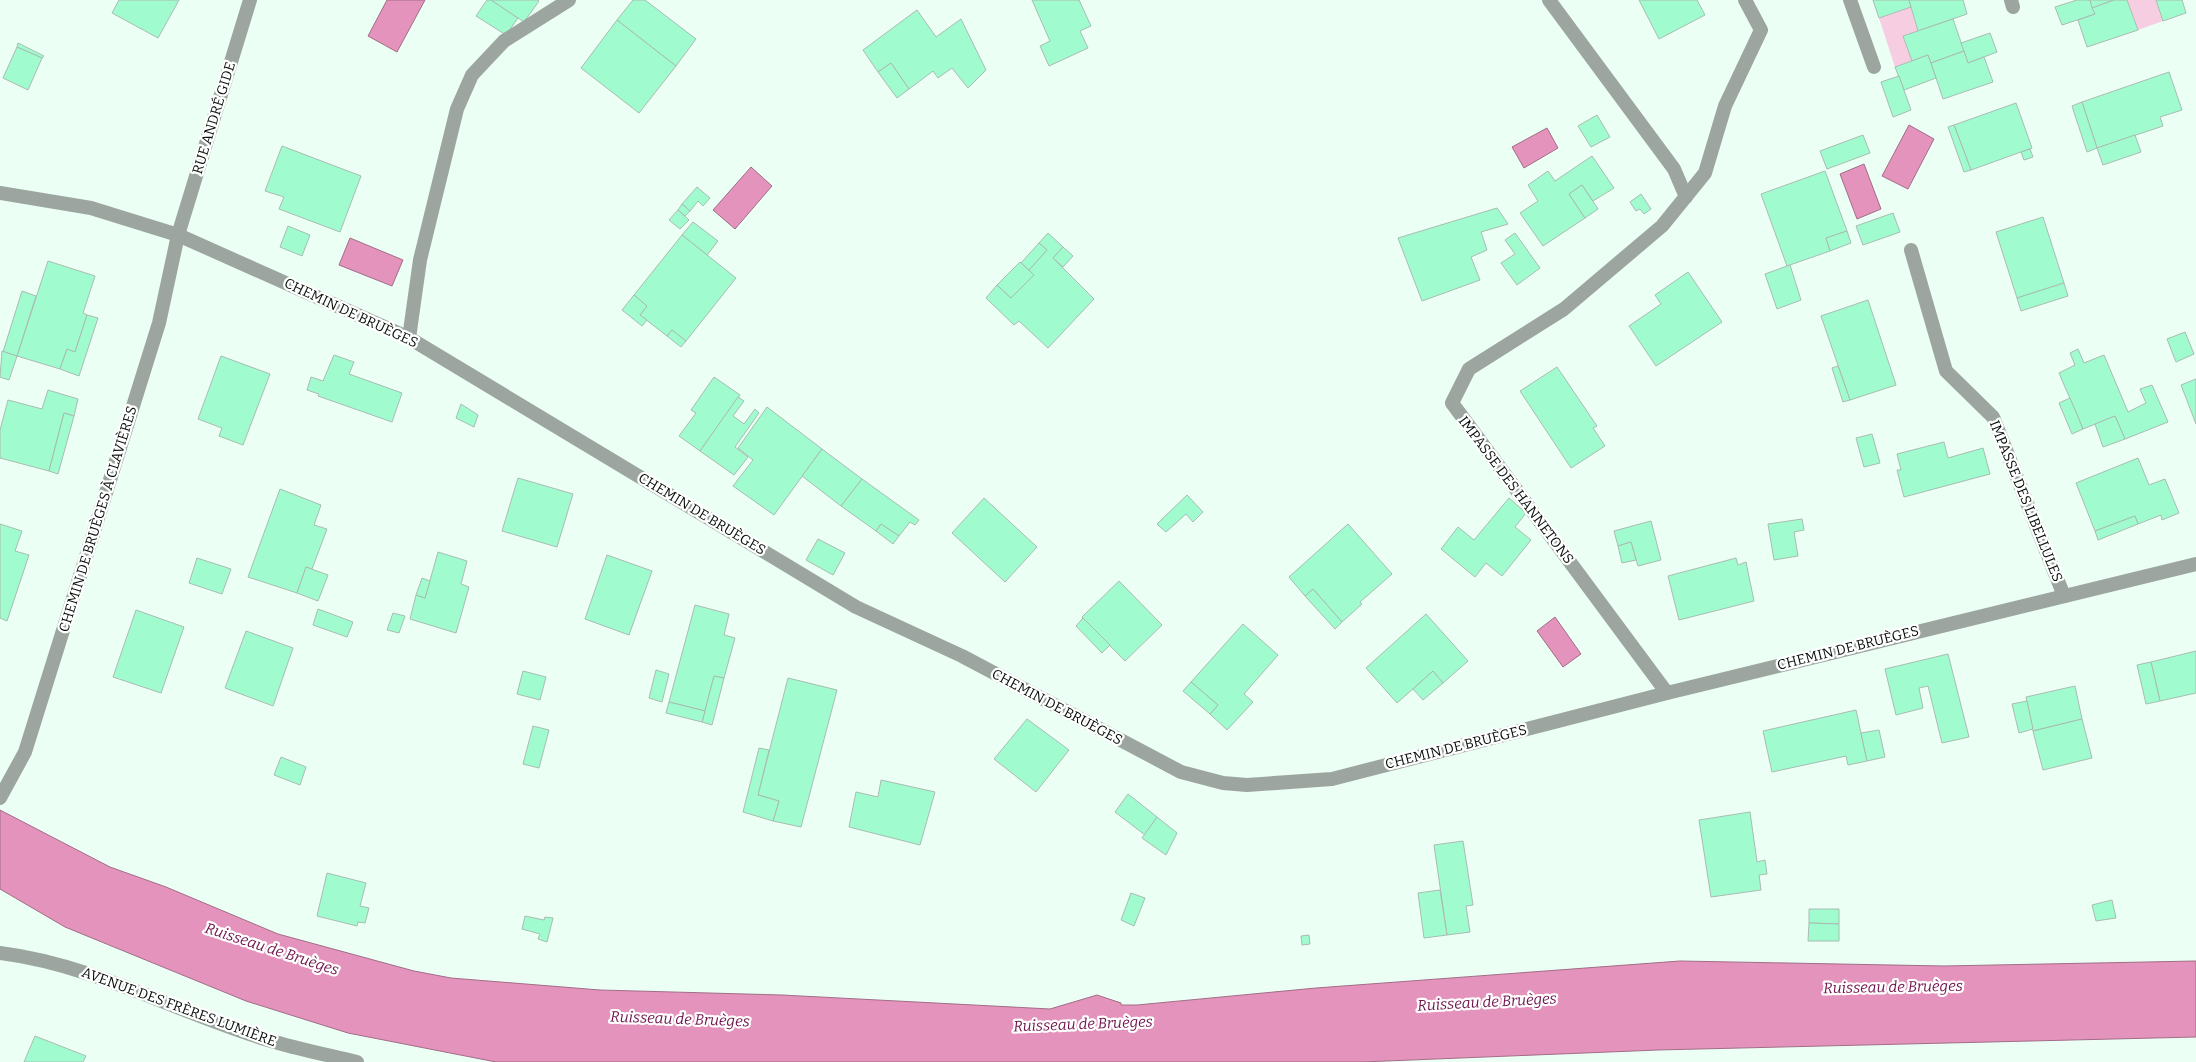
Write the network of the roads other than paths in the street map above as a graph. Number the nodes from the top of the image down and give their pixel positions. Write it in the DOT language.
graph roads {
  1 [pos="250,0"];
  2 [pos="569,0"];
  3 [pos="1548,0"];
  4 [pos="1745,0"];
  5 [pos="1850,0"];
  6 [pos="1874,67"];
  7 [pos="0,193"];
  8 [pos="1686,197"];
  9 [pos="178,235"];
  10 [pos="1911,250"];
  11 [pos="409,338"];
  12 [pos="2196,564"];
  13 [pos="2064,596"];
  14 [pos="1667,693"];
  15 [pos="0,798"];
  16 [pos="0,953"];
  17 [pos="357,1062"];
  1 -- 9 [label="street, RUE ANDRÉ GIDE"];
  2 -- 11 [label="street"];
  3 -- 8 [label="street"];
  4 -- 8 [label="street, IMPASSE DES HANNETONS"];
  5 -- 6 [label="street"];
  7 -- 9 [label="street, CHEMIN DE BRUÈGES"];
  8 -- 14 [label="street, IMPASSE DES HANNETONS"];
  9 -- 11 [label="street, CHEMIN DE BRUÈGES"];
  9 -- 15 [label="street, CHEMIN DE BRUÈGES À CLAVIÈRES"];
  10 -- 13 [label="street, IMPASSE DES LIBELLULES"];
  11 -- 14 [label="street, CHEMIN DE BRUÈGES"];
  12 -- 13 [label="street, CHEMIN DE BRUÈGES"];
  13 -- 14 [label="street, CHEMIN DE BRUÈGES"];
  16 -- 17 [label="street, AVENUE DES FRÈRES LUMIÈRE"];
}
